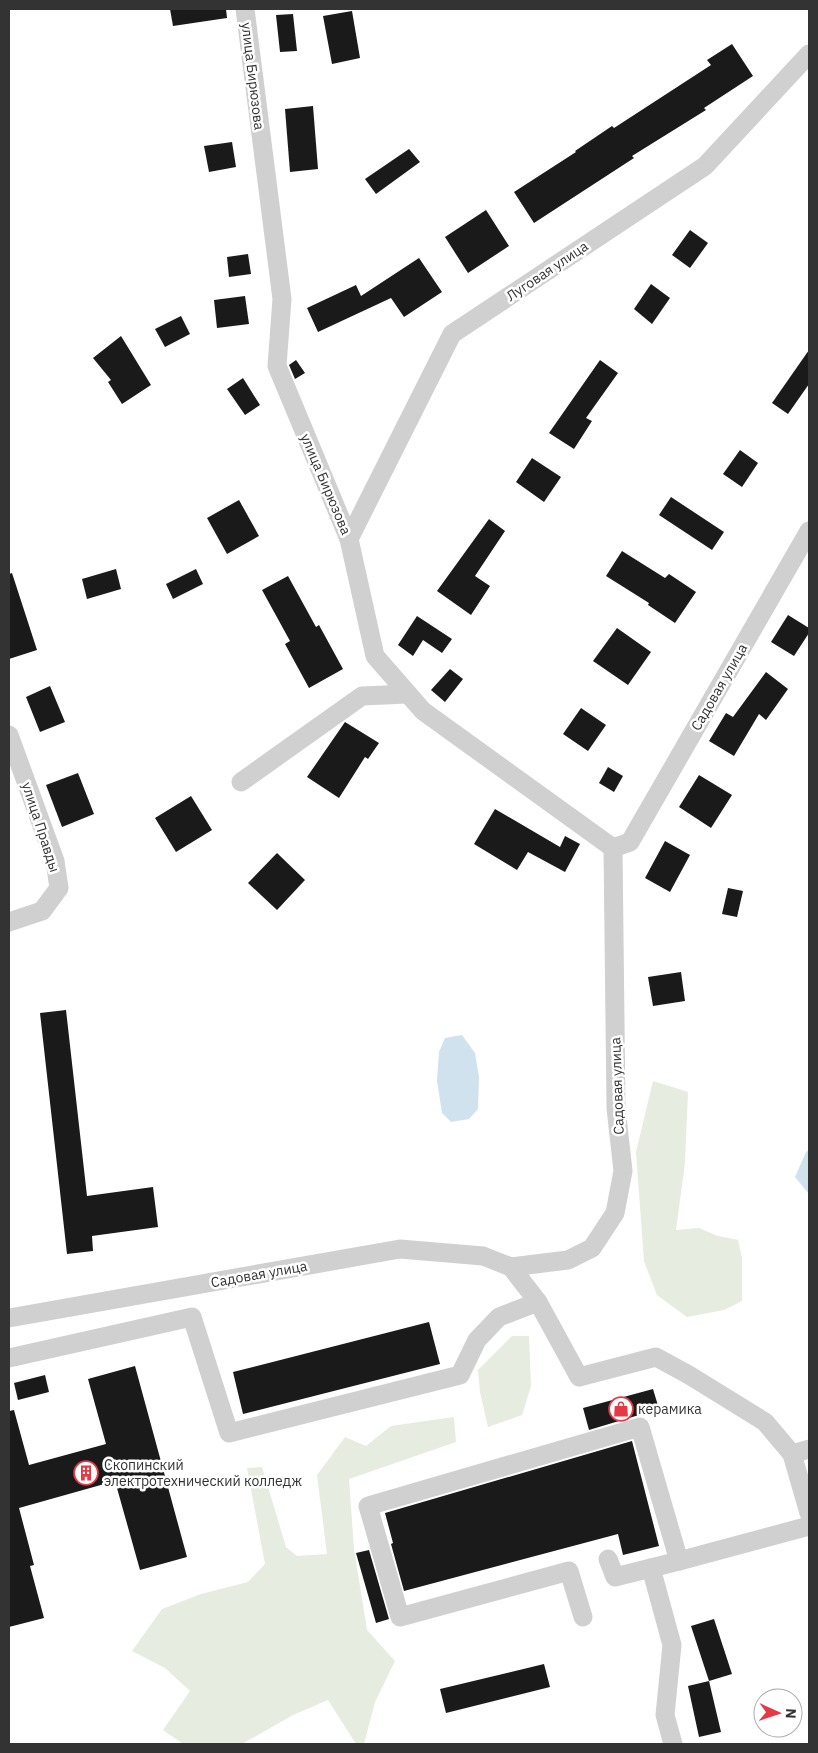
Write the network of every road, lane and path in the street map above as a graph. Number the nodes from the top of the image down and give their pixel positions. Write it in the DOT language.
graph roads {
  1 [pos="245,9"];
  2 [pos="809,54"];
  3 [pos="809,531"];
  4 [pos="349,539"];
  5 [pos="408,694"];
  6 [pos="9,735"];
  7 [pos="241,782"];
  8 [pos="613,848"];
  9 [pos="9,922"];
  10 [pos="512,1267"];
  11 [pos="538,1302"];
  12 [pos="9,1318"];
  13 [pos="9,1358"];
  14 [pos="800,1451"];
  15 [pos="809,1513"];
  16 [pos="809,1526"];
  17 [pos="608,1559"];
  18 [pos="679,1561"];
  19 [pos="651,1568"];
  20 [pos="582,1617"];
  21 [pos="673,1744"];
  1 -- 4 [label="street, улица Бирюзова"];
  2 -- 4 [label="street, Луговая улица"];
  3 -- 8 [label="street, Садовая улица"];
  4 -- 5 [label="street, улица Бирюзова"];
  5 -- 7 [label="street"];
  5 -- 8 [label="street, улица Бирюзова"];
  6 -- 9 [label="street, улица Правды"];
  8 -- 10 [label="street, Садовая улица"];
  10 -- 11 [label="street"];
  10 -- 12 [label="street, Садовая улица"];
  11 -- 13 [label="street"];
  11 -- 14 [label="street"];
  14 -- 15 [label="street"];
  16 -- 18 [label="street"];
  17 -- 19 [label="street"];
  18 -- 19 [label="street"];
  18 -- 20 [label="street"];
  19 -- 21 [label="street"];
}
